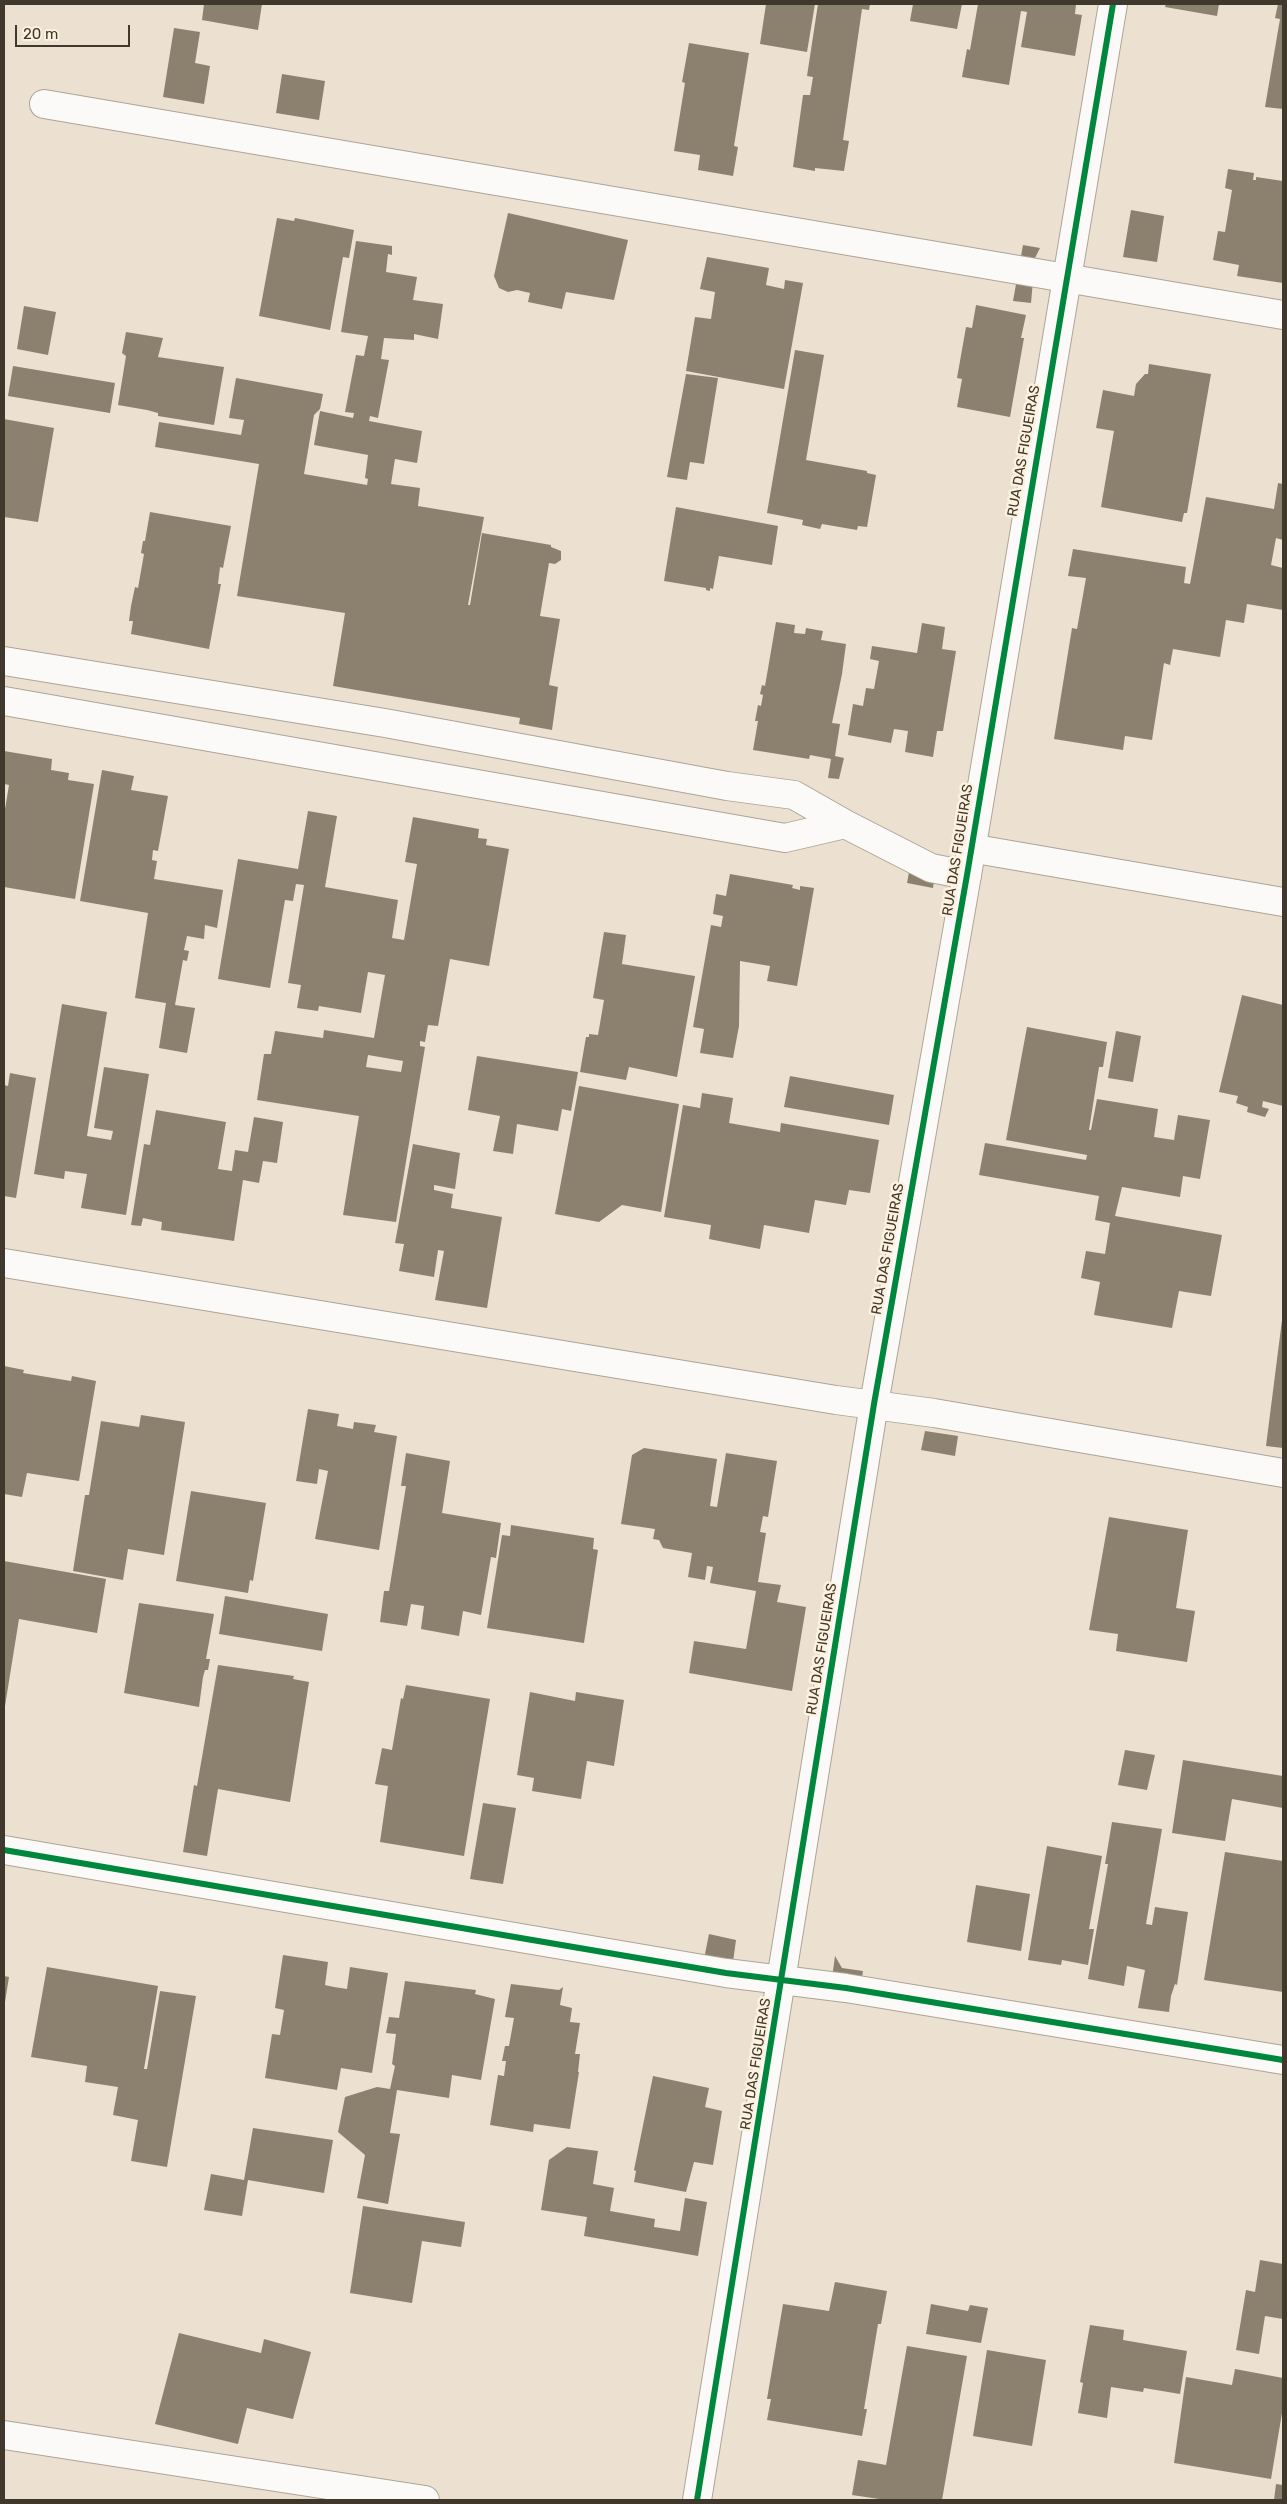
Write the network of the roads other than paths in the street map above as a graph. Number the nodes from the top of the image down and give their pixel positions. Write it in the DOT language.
graph roads {
  1 [pos="1113,4"];
  2 [pos="44,104"];
  3 [pos="1066,277"];
  4 [pos="1283,316"];
  5 [pos="4,661"];
  6 [pos="4,701"];
  7 [pos="459,736"];
  8 [pos="450,779"];
  9 [pos="845,824"];
  10 [pos="970,848"];
  11 [pos="967,875"];
  12 [pos="1283,902"];
  13 [pos="4,1263"];
  14 [pos="874,1404"];
  15 [pos="1283,1474"];
  16 [pos="4,1850"];
  17 [pos="782,1980"];
  18 [pos="1283,2060"];
  19 [pos="4,2435"];
  20 [pos="425,2500"];
  21 [pos="697,2500"];
  1 -- 3 [label="street, RUA DAS FIGUEIRAS"];
  2 -- 3 [label="street"];
  3 -- 4 [label="street"];
  3 -- 10 [label="street, RUA DAS FIGUEIRAS"];
  5 -- 7 [label="street"];
  6 -- 8 [label="street"];
  7 -- 8 [label="street"];
  7 -- 9 [label="street"];
  8 -- 9 [label="street"];
  9 -- 11 [label="street"];
  10 -- 11 [label="street, RUA DAS FIGUEIRAS"];
  10 -- 12 [label="street"];
  11 -- 14 [label="street, RUA DAS FIGUEIRAS"];
  13 -- 14 [label="street"];
  14 -- 15 [label="street"];
  14 -- 17 [label="street, RUA DAS FIGUEIRAS"];
  16 -- 17 [label="street"];
  17 -- 18 [label="street"];
  17 -- 21 [label="street, RUA DAS FIGUEIRAS"];
  19 -- 20 [label="street"];
}
